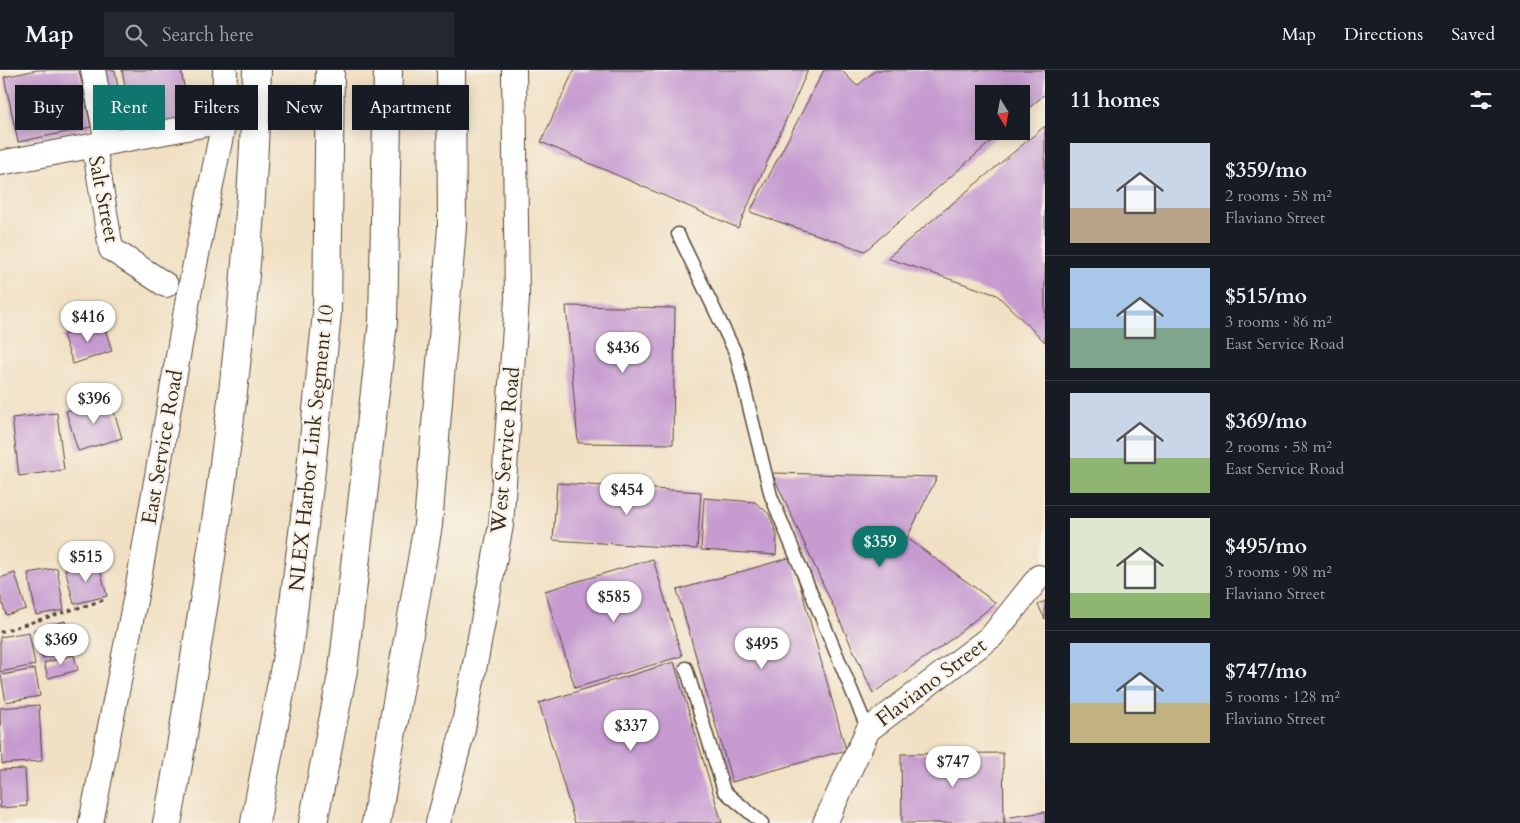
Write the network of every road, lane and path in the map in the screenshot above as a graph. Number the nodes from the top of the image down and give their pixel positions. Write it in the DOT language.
graph roads {
  1 [pos="93,70"];
  2 [pos="225,70"];
  3 [pos="257,70"];
  4 [pos="330,70"];
  5 [pos="388,70"];
  6 [pos="452,70"];
  7 [pos="514,70"];
  8 [pos="225,85"];
  9 [pos="175,130"];
  10 [pos="222,130"];
  11 [pos="100,143"];
  12 [pos="0,163"];
  13 [pos="678,234"];
  14 [pos="166,285"];
  15 [pos="1042,574"];
  16 [pos="137,590"];
  17 [pos="0,632"];
  18 [pos="686,668"];
  19 [pos="868,730"];
  20 [pos="90,823"];
  21 [pos="166,823"];
  22 [pos="255,823"];
  23 [pos="313,823"];
  24 [pos="376,823"];
  25 [pos="438,823"];
  26 [pos="762,823"];
  27 [pos="825,823"];
  1 -- 11 [label="street, Salt Street"];
  2 -- 8 [label="street, East Service Road"];
  3 -- 21 [label="highway"];
  4 -- 22 [label="highway, NLEX Harbor Link Segment 10"];
  5 -- 23 [label="highway"];
  6 -- 24 [label="highway"];
  7 -- 25 [label="street, West Service Road"];
  9 -- 11 [label="street"];
  10 -- 16 [label="street, East Service Road"];
  11 -- 12 [label="street"];
  11 -- 14 [label="street, Salt Street"];
  13 -- 19 [label="lane"];
  15 -- 19 [label="street, Flaviano Street"];
  16 -- 17 [label="path"];
  16 -- 20 [label="street, East Service Road"];
  18 -- 26 [label="lane"];
  19 -- 27 [label="street, Flaviano Street"];
}
